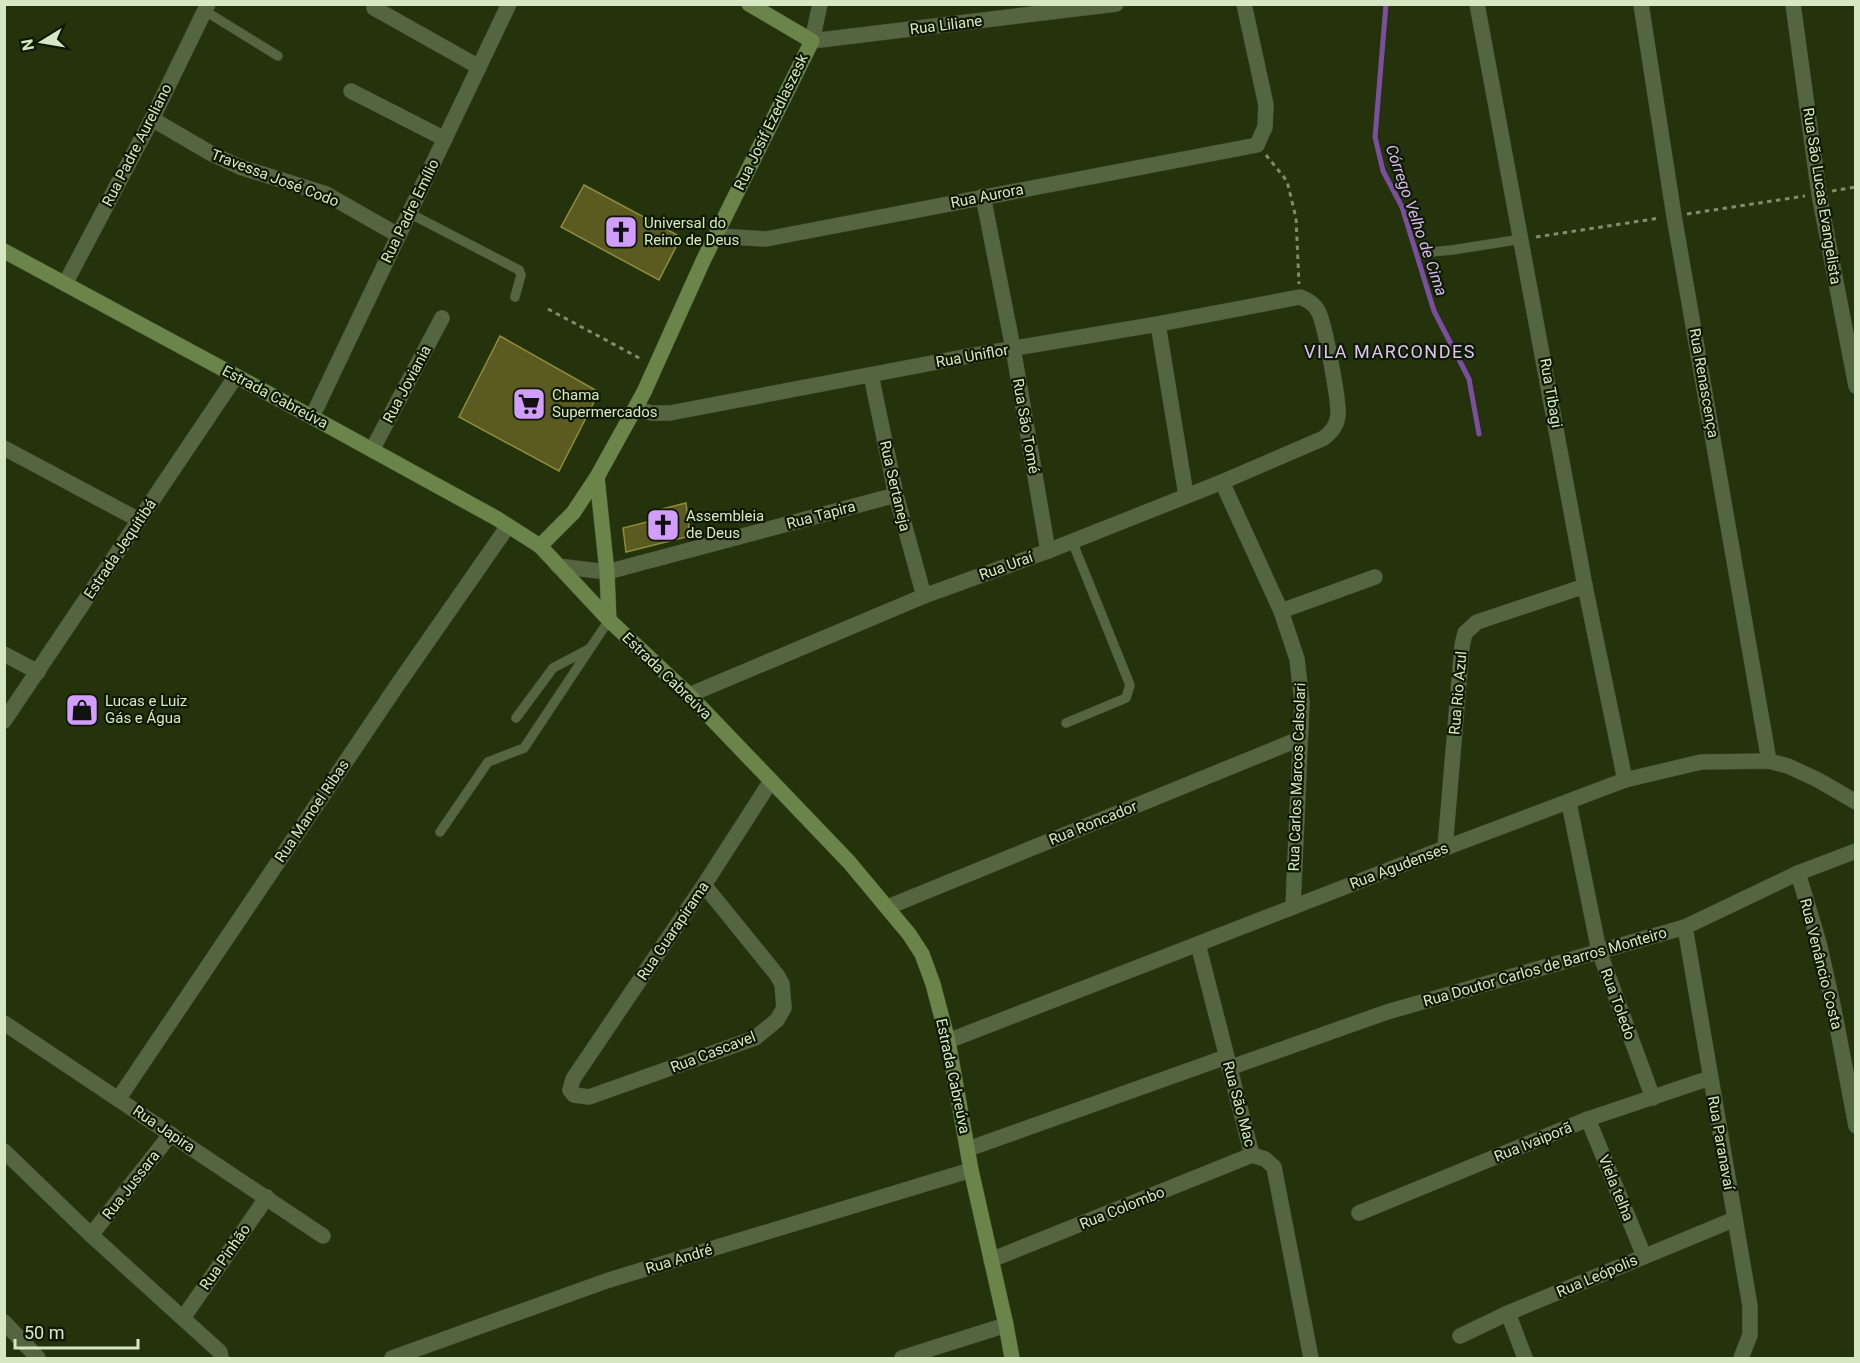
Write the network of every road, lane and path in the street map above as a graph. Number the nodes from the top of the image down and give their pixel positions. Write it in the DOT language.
graph roads {
  1 [pos="509,4"];
  2 [pos="749,4"];
  3 [pos="820,4"];
  4 [pos="1116,4"];
  5 [pos="1244,4"];
  6 [pos="1477,4"];
  7 [pos="1641,4"];
  8 [pos="1793,4"];
  9 [pos="206,8"];
  10 [pos="374,8"];
  11 [pos="812,41"];
  12 [pos="278,56"];
  13 [pos="479,67"];
  14 [pos="351,91"];
  15 [pos="152,120"];
  16 [pos="445,139"];
  17 [pos="1257,145"];
  18 [pos="983,196"];
  19 [pos="410,213"];
  20 [pos="398,236"];
  21 [pos="716,237"];
  22 [pos="1522,239"];
  23 [pos="4,251"];
  24 [pos="1431,252"];
  25 [pos="65,284"];
  26 [pos="515,297"];
  27 [pos="1304,299"];
  28 [pos="548,309"];
  29 [pos="442,318"];
  30 [pos="1158,324"];
  31 [pos="1013,348"];
  32 [pos="655,366"];
  33 [pos="871,375"];
  34 [pos="236,376"];
  35 [pos="1856,386"];
  36 [pos="636,408"];
  37 [pos="312,417"];
  38 [pos="4,448"];
  39 [pos="372,450"];
  40 [pos="597,477"];
  41 [pos="1222,482"];
  42 [pos="896,495"];
  43 [pos="1186,495"];
  44 [pos="140,520"];
  45 [pos="508,526"];
  46 [pos="1072,541"];
  47 [pos="540,546"];
  48 [pos="1048,550"];
  49 [pos="558,567"];
  50 [pos="607,572"];
  51 [pos="1375,577"];
  52 [pos="1585,586"];
  53 [pos="924,596"];
  54 [pos="1281,611"];
  55 [pos="609,620"];
  56 [pos="590,649"];
  57 [pos="4,654"];
  58 [pos="38,672"];
  59 [pos="689,695"];
  60 [pos="516,718"];
  61 [pos="4,721"];
  62 [pos="1066,723"];
  63 [pos="1299,739"];
  64 [pos="1769,760"];
  65 [pos="1625,780"];
  66 [pos="771,781"];
  67 [pos="1856,802"];
  68 [pos="1569,803"];
  69 [pos="441,832"];
  70 [pos="1445,848"];
  71 [pos="1856,851"];
  72 [pos="1798,873"];
  73 [pos="704,885"];
  74 [pos="1293,907"];
  75 [pos="888,908"];
  76 [pos="1685,927"];
  77 [pos="1198,944"];
  78 [pos="1599,951"];
  79 [pos="4,1023"];
  80 [pos="948,1041"];
  81 [pos="1228,1063"];
  82 [pos="1710,1078"];
  83 [pos="573,1079"];
  84 [pos="119,1098"];
  85 [pos="1653,1098"];
  86 [pos="1588,1119"];
  87 [pos="1856,1126"];
  88 [pos="171,1134"];
  89 [pos="968,1149"];
  90 [pos="4,1151"];
  91 [pos="1252,1155"];
  92 [pos="971,1170"];
  93 [pos="267,1197"];
  94 [pos="1359,1213"];
  95 [pos="1735,1219"];
  96 [pos="91,1235"];
  97 [pos="323,1236"];
  98 [pos="1644,1256"];
  99 [pos="991,1260"];
  100 [pos="1508,1313"];
  101 [pos="183,1317"];
  102 [pos="4,1323"];
  103 [pos="1006,1325"];
  104 [pos="1460,1336"];
  105 [pos="218,1353"];
  106 [pos="38,1359"];
  107 [pos="392,1359"];
  108 [pos="902,1359"];
  109 [pos="1012,1359"];
  110 [pos="1311,1359"];
  111 [pos="1525,1359"];
  112 [pos="1741,1359"];
  1 -- 13 [label="street, Rua Padre Emílio"];
  2 -- 11 [label="main road"];
  3 -- 11 [label="street"];
  4 -- 11 [label="street, Rua Liliane"];
  5 -- 17 [label="street"];
  6 -- 22 [label="street, Rua Tibagi"];
  7 -- 64 [label="street, Rua Renascença"];
  8 -- 35 [label="street, Rua São Lucas Evangelista"];
  9 -- 12 [label="lane"];
  9 -- 15 [label="street, Rua Padre Aureliano"];
  10 -- 13 [label="street"];
  11 -- 21 [label="main road, Rua Josif Ezedlaszesk"];
  13 -- 16 [label="street, Rua Padre Emílio"];
  14 -- 16 [label="street"];
  15 -- 20 [label="street, Travessa José Codo"];
  15 -- 25 [label="street, Rua Padre Aureliano"];
  16 -- 19 [label="street, Rua Padre Emílio"];
  17 -- 18 [label="street, Rua Aurora"];
  17 -- 27 [label="path"];
  18 -- 21 [label="street, Rua Aurora"];
  18 -- 31 [label="street, Rua São Tomé"];
  19 -- 20 [label="street, Rua Padre Emílio"];
  19 -- 26 [label="lane"];
  20 -- 37 [label="street, Rua Padre Emílio"];
  21 -- 32 [label="main road, Rua Josif Ezedlaszesk"];
  22 -- 24 [label="lane"];
  22 -- 52 [label="street, Rua Tibagi"];
  23 -- 25 [label="main road, Estrada Cabreúva"];
  25 -- 34 [label="main road, Estrada Cabreúva"];
  27 -- 30 [label="street, Rua Uniflor"];
  27 -- 41 [label="street, Rua Uraí"];
  28 -- 32 [label="path"];
  29 -- 39 [label="street, Rua Joviania"];
  30 -- 31 [label="street, Rua Uniflor"];
  30 -- 43 [label="street"];
  31 -- 33 [label="street, Rua Uniflor"];
  31 -- 48 [label="street, Rua São Tomé"];
  32 -- 36 [label="main road, Rua Josif Ezedlaszesk"];
  33 -- 36 [label="street, Rua Uniflor"];
  33 -- 42 [label="street, Rua Sertaneja"];
  34 -- 37 [label="main road, Estrada Cabreúva"];
  34 -- 44 [label="street, Estrada Jequitibá"];
  36 -- 40 [label="main road, Rua Josif Ezedlaszesk"];
  37 -- 39 [label="main road, Estrada Cabreúva"];
  38 -- 44 [label="street"];
  39 -- 45 [label="main road, Estrada Cabreúva"];
  40 -- 47 [label="main road, Rua Josif Ezedlaszesk"];
  40 -- 50 [label="main road"];
  41 -- 43 [label="street, Rua Uraí"];
  41 -- 54 [label="street, Rua Carlos Marcos Calsolari"];
  42 -- 50 [label="street, Rua Tapira"];
  42 -- 53 [label="street, Rua Sertaneja"];
  43 -- 46 [label="street, Rua Uraí"];
  44 -- 58 [label="street, Estrada Jequitibá"];
  45 -- 47 [label="main road, Estrada Cabreúva"];
  45 -- 84 [label="street, Rua Manoel Ribas"];
  46 -- 48 [label="street, Rua Uraí"];
  46 -- 62 [label="lane"];
  47 -- 49 [label="main road, Estrada Cabreúva"];
  48 -- 53 [label="street, Rua Uraí"];
  49 -- 50 [label="street"];
  49 -- 55 [label="main road, Estrada Cabreúva"];
  50 -- 55 [label="main road"];
  51 -- 54 [label="street"];
  52 -- 65 [label="street, Rua Tibagi"];
  52 -- 70 [label="street, Rua Rio Azul"];
  53 -- 59 [label="street, Rua Uraí"];
  54 -- 63 [label="street, Rua Carlos Marcos Calsolari"];
  55 -- 56 [label="lane"];
  55 -- 59 [label="main road, Estrada Cabreúva"];
  56 -- 60 [label="lane"];
  56 -- 69 [label="lane"];
  57 -- 58 [label="street"];
  58 -- 61 [label="street, Estrada Jequitibá"];
  59 -- 66 [label="main road, Estrada Cabreúva"];
  63 -- 74 [label="street, Rua Carlos Marcos Calsolari"];
  63 -- 75 [label="street, Rua Roncador"];
  64 -- 65 [label="street, Rua Agudenses"];
  64 -- 67 [label="street, Rua Agudenses"];
  65 -- 68 [label="street, Rua Agudenses"];
  66 -- 73 [label="street, Rua Guarapirama"];
  66 -- 75 [label="main road, Estrada Cabreúva"];
  68 -- 70 [label="street, Rua Agudenses"];
  68 -- 78 [label="street, Rua Toledo"];
  70 -- 74 [label="street, Rua Agudenses"];
  71 -- 72 [label="street, Rua Doutor Carlos de Barros Monteiro"];
  72 -- 76 [label="street, Rua Doutor Carlos de Barros Monteiro"];
  72 -- 87 [label="street, Rua Venâncio Costa"];
  73 -- 83 [label="street, Rua Guarapirama"];
  73 -- 83 [label="street, Rua Cascavel"];
  74 -- 77 [label="street, Rua Agudenses"];
  75 -- 80 [label="main road, Estrada Cabreúva"];
  76 -- 78 [label="street, Rua Doutor Carlos de Barros Monteiro"];
  76 -- 82 [label="street, Rua Paranavaí"];
  77 -- 80 [label="street, Rua Agudenses"];
  77 -- 81 [label="street, Rua São Mac"];
  78 -- 81 [label="street, Rua Doutor Carlos de Barros Monteiro"];
  78 -- 85 [label="street, Rua Toledo"];
  79 -- 84 [label="street, Rua Japira"];
  80 -- 89 [label="main road, Estrada Cabreúva"];
  81 -- 89 [label="street, Rua Doutor Carlos de Barros Monteiro"];
  81 -- 91 [label="street, Rua São Mac"];
  82 -- 85 [label="street, Rua Ivaiporã"];
  82 -- 95 [label="street, Rua Paranavaí"];
  84 -- 88 [label="street, Rua Japira"];
  85 -- 86 [label="street, Rua Ivaiporã"];
  86 -- 94 [label="street, Rua Ivaiporã"];
  86 -- 98 [label="street, Viela telha"];
  88 -- 93 [label="street, Rua Japira"];
  88 -- 96 [label="street, Rua Jussara"];
  89 -- 92 [label="main road, Estrada Cabreúva"];
  90 -- 96 [label="street"];
  91 -- 99 [label="street, Rua Colombo"];
  91 -- 110 [label="street, Rua São Mac"];
  92 -- 99 [label="main road, Estrada Cabreúva"];
  92 -- 107 [label="street, Rua André"];
  93 -- 97 [label="street, Rua Japira"];
  93 -- 101 [label="street, Rua Pinhão"];
  95 -- 98 [label="street, Rua Leópolis"];
  95 -- 112 [label="street, Rua Paranavaí"];
  96 -- 101 [label="street"];
  98 -- 100 [label="street, Rua Leópolis"];
  99 -- 103 [label="main road, Estrada Cabreúva"];
  100 -- 104 [label="street, Rua Leópolis"];
  100 -- 111 [label="street"];
  101 -- 105 [label="street"];
  102 -- 106 [label="street"];
  103 -- 108 [label="street"];
  103 -- 109 [label="main road, Estrada Cabreúva"];
}
